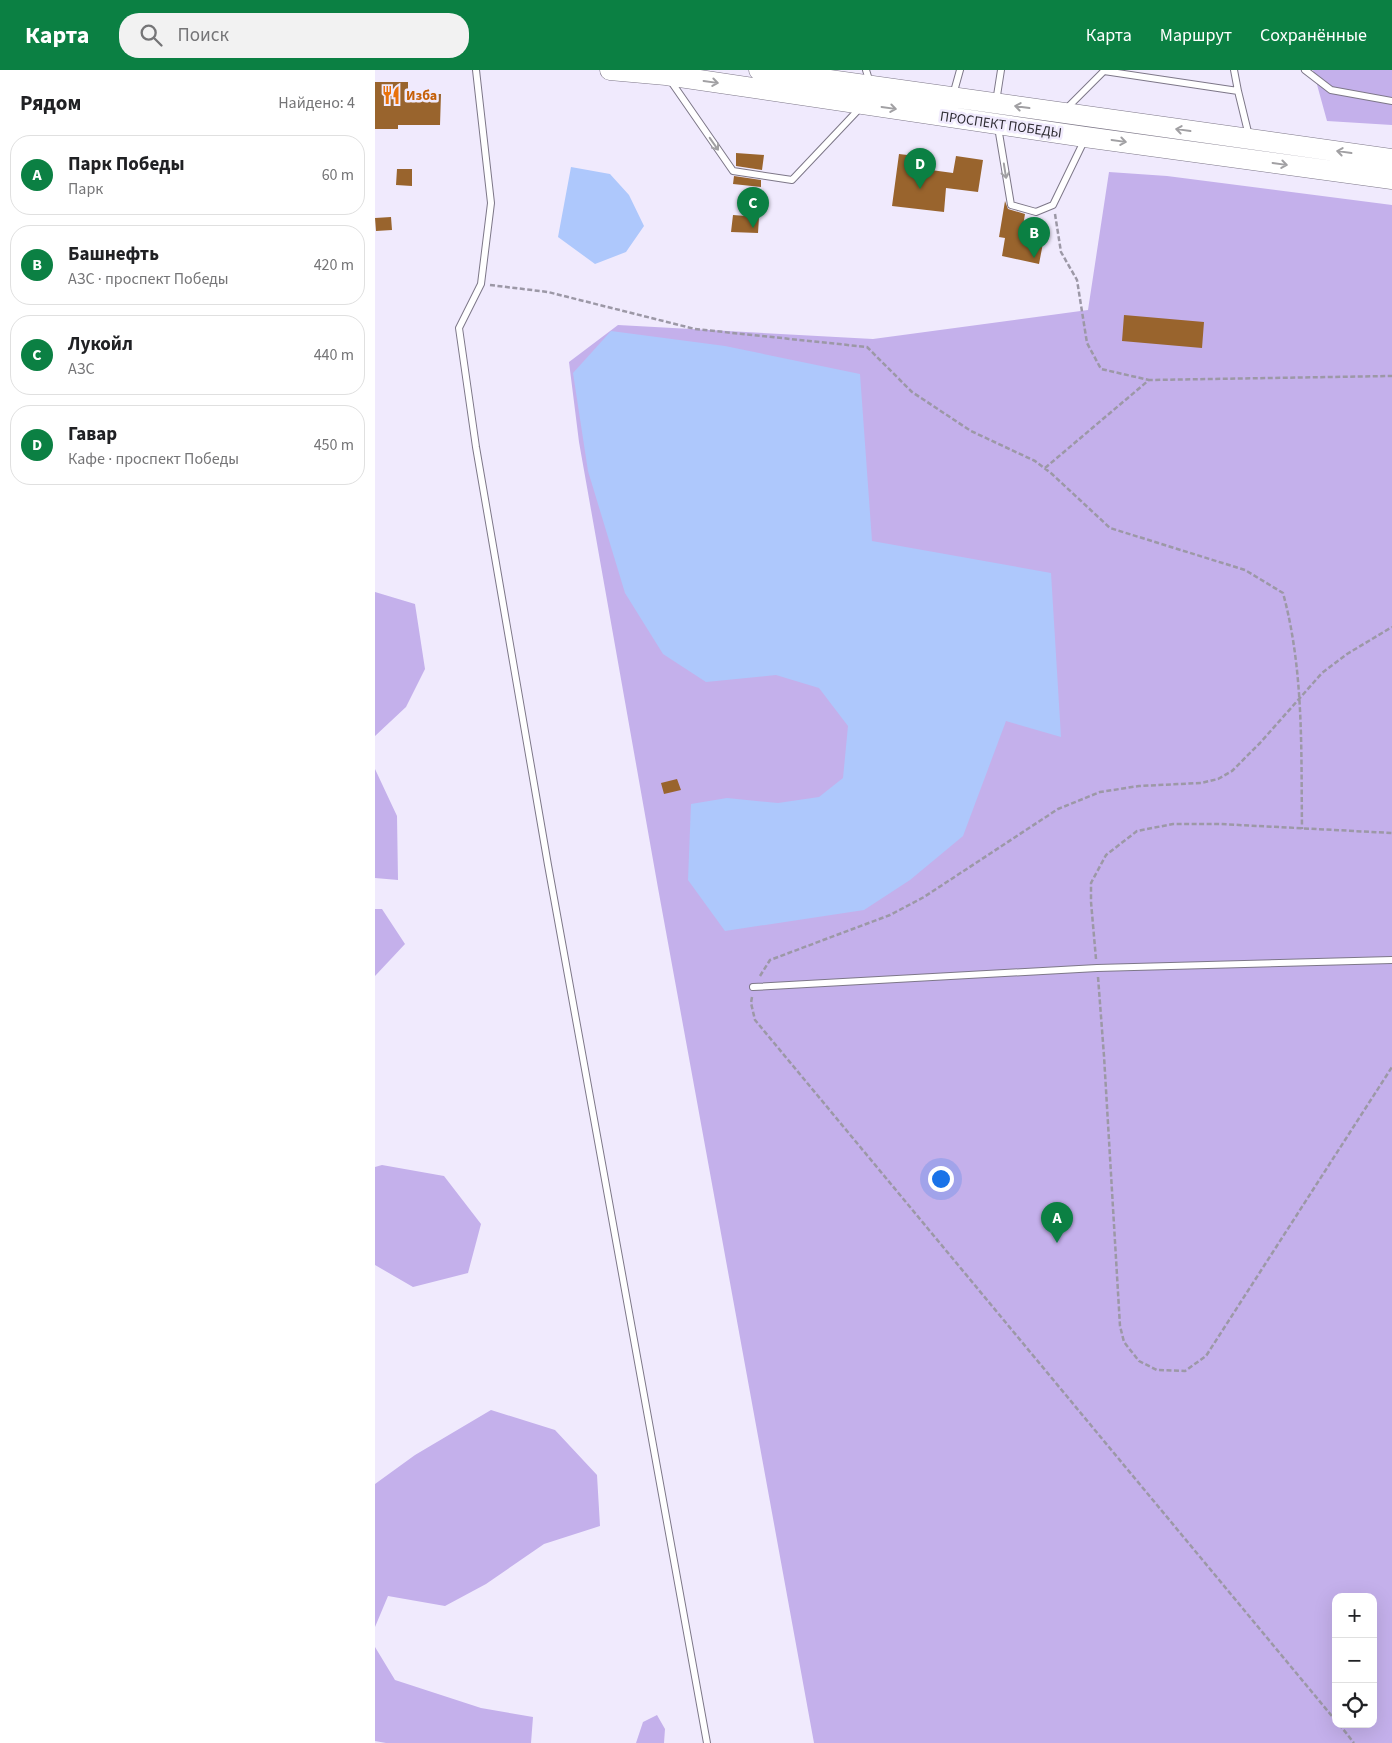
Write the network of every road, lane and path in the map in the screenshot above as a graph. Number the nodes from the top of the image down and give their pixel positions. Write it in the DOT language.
graph roads {
  1 [pos="476,70"];
  2 [pos="610,70"];
  3 [pos="759,70"];
  4 [pos="960,70"];
  5 [pos="1001,70"];
  6 [pos="1234,70"];
  7 [pos="1305,70"];
  8 [pos="1117,72"];
  9 [pos="666,75"];
  10 [pos="867,87"];
  11 [pos="1238,91"];
  12 [pos="953,97"];
  13 [pos="1392,101"];
  14 [pos="996,103"];
  15 [pos="1062,113"];
  16 [pos="997,123"];
  17 [pos="1085,137"];
  18 [pos="1250,140"];
  19 [pos="1392,159"];
  20 [pos="1392,179"];
  21 [pos="1053,205"];
  22 [pos="481,284"];
  23 [pos="1392,376"];
  24 [pos="1149,380"];
  25 [pos="1045,468"];
  26 [pos="1392,627"];
  27 [pos="1300,696"];
  28 [pos="1303,829"];
  29 [pos="1392,833"];
  30 [pos="1392,960"];
  31 [pos="1097,968"];
  32 [pos="753,987"];
  33 [pos="1392,1067"];
  34 [pos="1332,1716"];
  35 [pos="1342,1728"];
  36 [pos="707,1743"];
  37 [pos="1354,1743"];
  1 -- 22 [label="lane"];
  2 -- 9 [label="main road, ПРОСПЕКТ ПОБЕДЫ"];
  3 -- 10 [label="main road, ПРОСПЕКТ ПОБЕДЫ"];
  4 -- 12 [label="lane"];
  5 -- 14 [label="lane"];
  6 -- 11 [label="lane"];
  7 -- 13 [label="lane"];
  8 -- 11 [label="lane"];
  8 -- 15 [label="lane"];
  9 -- 10 [label="main road, ПРОСПЕКТ ПОБЕДЫ, one-way"];
  9 -- 10 [label="lane, one-way"];
  10 -- 12 [label="main road, ПРОСПЕКТ ПОБЕДЫ"];
  10 -- 16 [label="main road, ПРОСПЕКТ ПОБЕДЫ, one-way"];
  11 -- 18 [label="lane"];
  12 -- 14 [label="main road, ПРОСПЕКТ ПОБЕДЫ"];
  15 -- 14 [label="main road, ПРОСПЕКТ ПОБЕДЫ, one-way"];
  18 -- 15 [label="main road, ПРОСПЕКТ ПОБЕДЫ, one-way"];
  16 -- 17 [label="main road, ПРОСПЕКТ ПОБЕДЫ"];
  16 -- 21 [label="lane, one-way"];
  17 -- 20 [label="main road, ПРОСПЕКТ ПОБЕДЫ, one-way"];
  17 -- 21 [label="lane"];
  19 -- 18 [label="main road, ПРОСПЕКТ ПОБЕДЫ, one-way"];
  21 -- 24 [label="path"];
  22 -- 25 [label="path"];
  22 -- 36 [label="lane"];
  23 -- 24 [label="path"];
  24 -- 25 [label="path"];
  25 -- 27 [label="path"];
  26 -- 27 [label="path"];
  27 -- 28 [label="path"];
  27 -- 32 [label="path"];
  28 -- 29 [label="path"];
  28 -- 31 [label="path"];
  30 -- 31 [label="lane"];
  31 -- 32 [label="lane"];
  31 -- 33 [label="path"];
  32 -- 34 [label="path"];
  35 -- 37 [label="path"];
}
